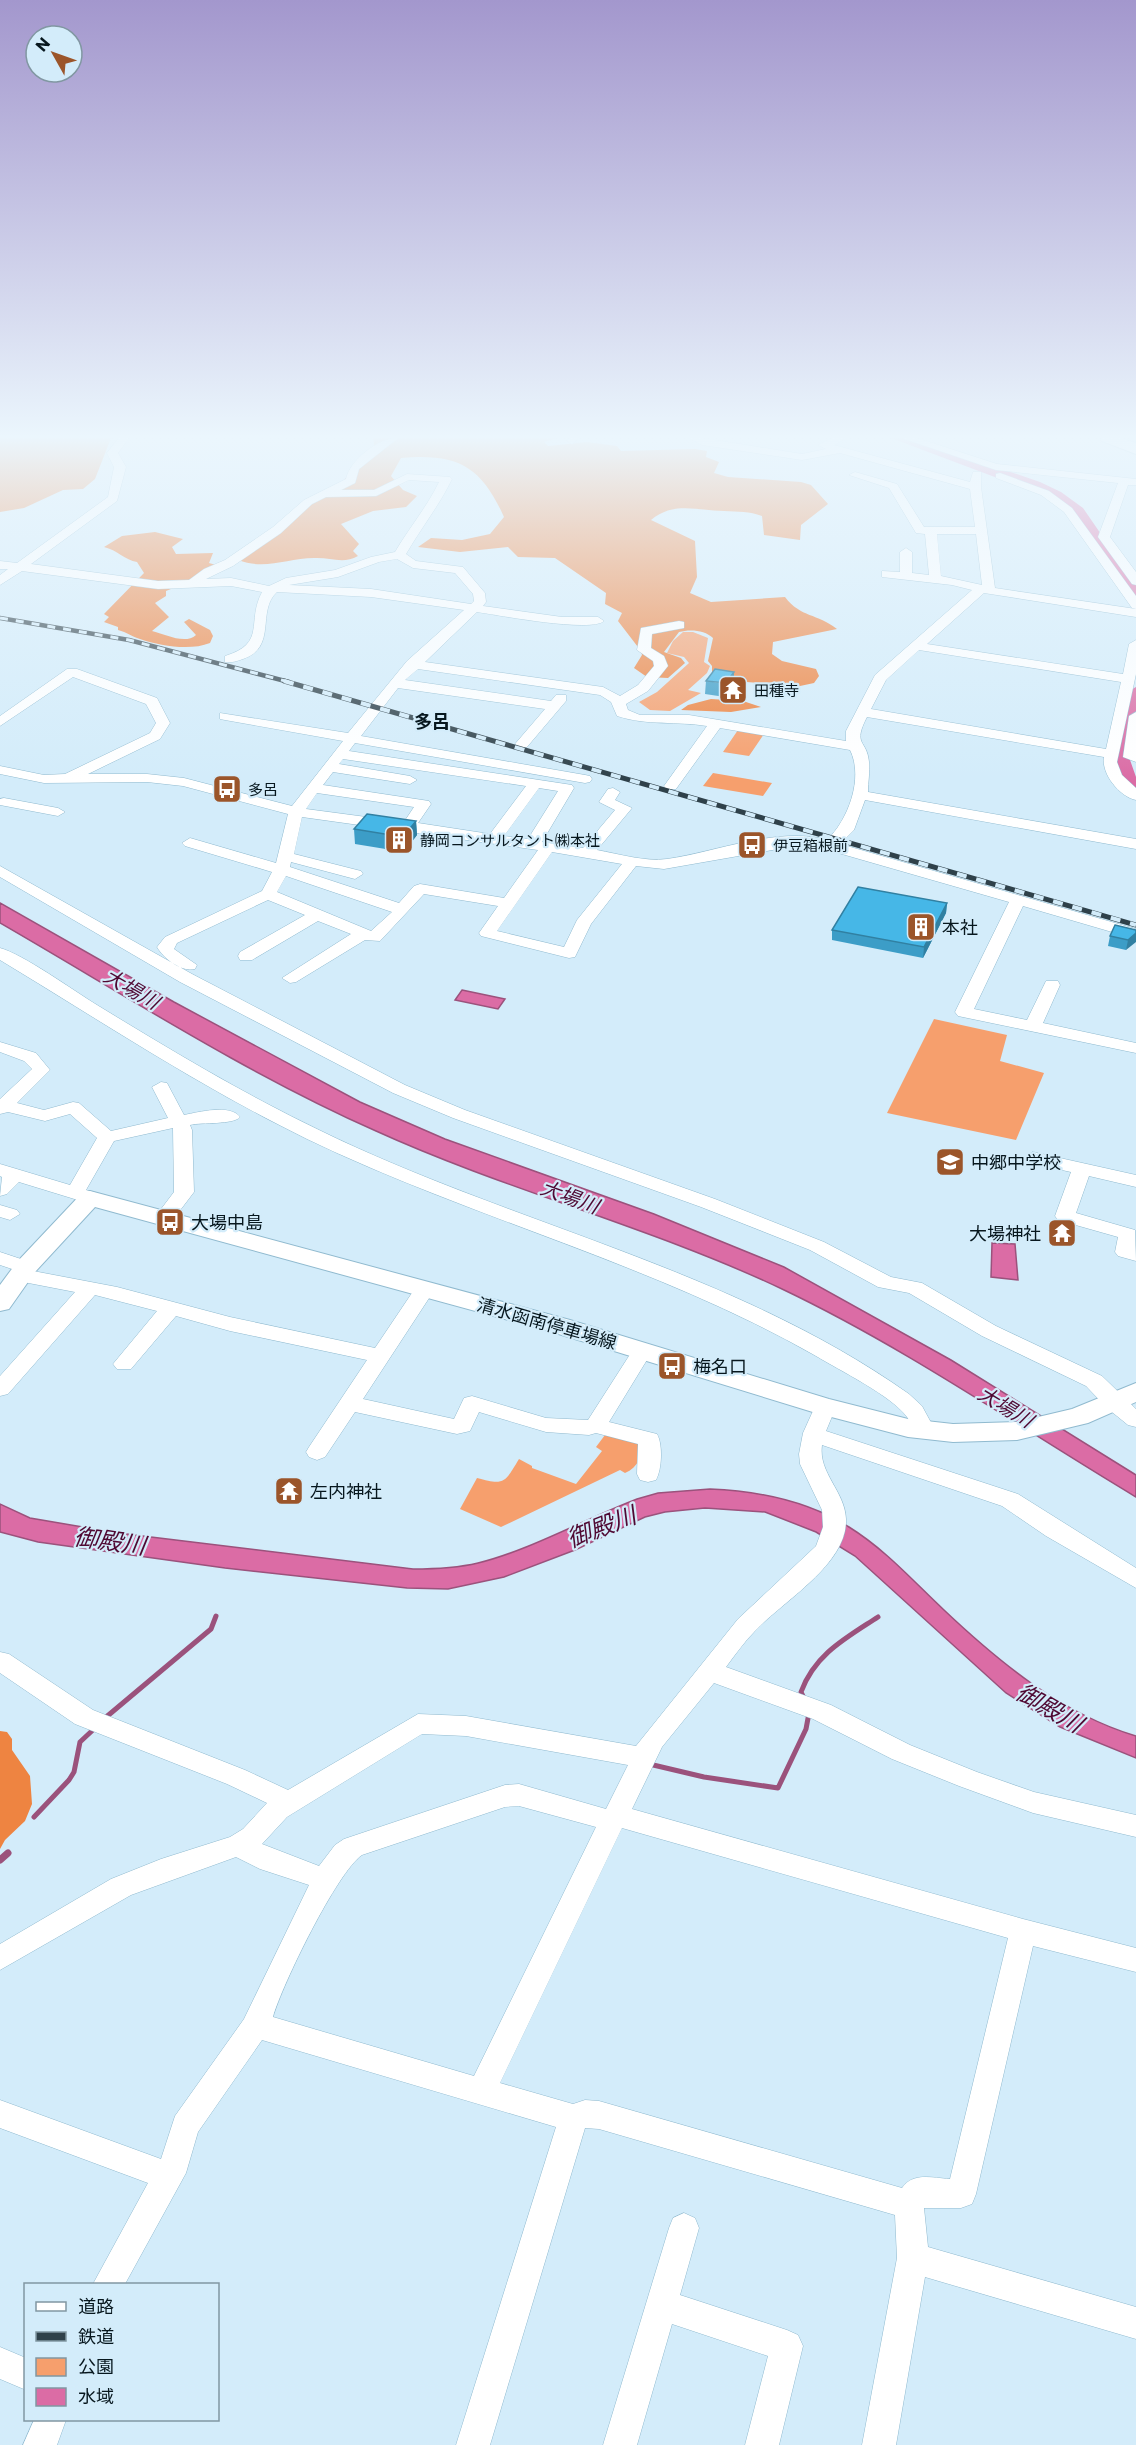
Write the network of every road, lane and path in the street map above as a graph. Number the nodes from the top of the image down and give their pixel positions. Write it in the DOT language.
graph roads {
  1 [pos="39,552"];
  2 [pos="245,552"];
  3 [pos="401,552"];
  4 [pos="906,552"];
  5 [pos="933,552"];
  6 [pos="983,552"];
  7 [pos="1098,552"];
  8 [pos="1115,552"];
  9 [pos="399,555"];
  10 [pos="0,565"];
  11 [pos="18,567"];
  12 [pos="886,574"];
  13 [pos="906,576"];
  14 [pos="935,579"];
  15 [pos="0,581"];
  16 [pos="1136,581"];
  17 [pos="190,585"];
  18 [pos="273,589"];
  19 [pos="985,590"];
  20 [pos="1136,605"];
  21 [pos="477,607"];
  22 [pos="1136,613"];
  23 [pos="598,621"];
  24 [pos="678,625"];
  25 [pos="1136,644"];
  26 [pos="917,646"];
  27 [pos="230,658"];
  28 [pos="412,664"];
  29 [pos="1128,679"];
  30 [pos="395,682"];
  31 [pos="573,686"];
  32 [pos="618,703"];
  33 [pos="555,705"];
  34 [pos="863,712"];
  35 [pos="225,716"];
  36 [pos="1136,716"];
  37 [pos="0,722"];
  38 [pos="717,723"];
  39 [pos="351,740"];
  40 [pos="1125,743"];
  41 [pos="522,744"];
  42 [pos="855,747"];
  43 [pos="342,754"];
  44 [pos="331,767"];
  45 [pos="0,770"];
  46 [pos="585,778"];
  47 [pos="44,779"];
  48 [pos="66,780"];
  49 [pos="410,780"];
  50 [pos="1136,780"];
  51 [pos="535,784"];
  52 [pos="671,786"];
  53 [pos="314,788"];
  54 [pos="613,792"];
  55 [pos="860,795"];
  56 [pos="1136,796"];
  57 [pos="2,802"];
  58 [pos="58,812"];
  59 [pos="296,812"];
  60 [pos="408,827"];
  61 [pos="494,839"];
  62 [pos="190,843"];
  63 [pos="1136,844"];
  64 [pos="531,845"];
  65 [pos="830,845"];
  66 [pos="548,847"];
  67 [pos="586,854"];
  68 [pos="632,861"];
  69 [pos="283,865"];
  70 [pos="0,872"];
  71 [pos="355,874"];
  72 [pos="268,894"];
  73 [pos="1018,900"];
  74 [pos="507,903"];
  75 [pos="400,909"];
  76 [pos="316,915"];
  77 [pos="1136,934"];
  78 [pos="370,936"];
  79 [pos="0,953"];
  80 [pos="246,956"];
  81 [pos="192,974"];
  82 [pos="290,978"];
  83 [pos="1052,985"];
  84 [pos="257,1006"];
  85 [pos="1033,1027"];
  86 [pos="0,1047"];
  87 [pos="1136,1048"];
  88 [pos="161,1087"];
  89 [pos="2,1107"];
  90 [pos="231,1117"];
  91 [pos="180,1122"];
  92 [pos="106,1137"];
  93 [pos="1033,1158"];
  94 [pos="1082,1168"];
  95 [pos="8,1172"];
  96 [pos="1136,1181"];
  97 [pos="0,1190"];
  98 [pos="83,1195"];
  99 [pos="165,1217"];
  100 [pos="1136,1256"];
  101 [pos="0,1258"];
  102 [pos="23,1271"];
  103 [pos="90,1288"];
  104 [pos="424,1289"];
  105 [pos="0,1303"];
  106 [pos="171,1308"];
  107 [pos="643,1350"];
  108 [pos="380,1356"];
  109 [pos="124,1364"];
  110 [pos="0,1389"];
  111 [pos="1116,1402"];
  112 [pos="348,1403"];
  113 [pos="825,1407"];
  114 [pos="1136,1420"];
  115 [pos="596,1426"];
  116 [pos="924,1430"];
  117 [pos="814,1436"];
  118 [pos="317,1452"];
  119 [pos="648,1474"];
  120 [pos="1136,1579"];
  121 [pos="0,1661"];
  122 [pos="709,1671"];
  123 [pos="643,1757"];
  124 [pos="289,1802"];
  125 [pos="615,1819"];
  126 [pos="1136,1826"];
  127 [pos="238,1845"];
  128 [pos="325,1879"];
  129 [pos="1023,1931"];
  130 [pos="0,1958"];
  131 [pos="1136,1960"];
  132 [pos="256,2025"];
  133 [pos="482,2090"];
  134 [pos="0,2114"];
  135 [pos="573,2118"];
  136 [pos="168,2176"];
  137 [pos="909,2205"];
  138 [pos="684,2228"];
  139 [pos="913,2258"];
  140 [pos="109,2283"];
  141 [pos="662,2305"];
  142 [pos="1136,2323"];
  143 [pos="0,2363"];
  144 [pos="24,2372"];
  145 [pos="50,2421"];
  146 [pos="40,2445"];
  147 [pos="473,2445"];
  148 [pos="620,2445"];
  149 [pos="762,2445"];
  150 [pos="879,2445"];
  1 -- 11 [label="street"];
  2 -- 17 [label="street"];
  3 -- 9 [label="street"];
  4 -- 13 [label="street"];
  5 -- 14 [label="street"];
  6 -- 19 [label="street"];
  7 -- 20 [label="street"];
  8 -- 16 [label="street"];
  9 -- 18 [label="street"];
  9 -- 21 [label="street"];
  10 -- 11 [label="street"];
  11 -- 15 [label="street"];
  11 -- 17 [label="street"];
  12 -- 13 [label="street"];
  13 -- 14 [label="street"];
  14 -- 19 [label="street"];
  17 -- 18 [label="street"];
  18 -- 21 [label="street"];
  18 -- 27 [label="street"];
  19 -- 22 [label="street"];
  19 -- 26 [label="street"];
  21 -- 23 [label="street"];
  21 -- 28 [label="street"];
  24 -- 32 [label="street"];
  25 -- 29 [label="street"];
  26 -- 29 [label="street"];
  26 -- 34 [label="street"];
  28 -- 30 [label="street"];
  28 -- 31 [label="street"];
  29 -- 40 [label="street"];
  30 -- 33 [label="street"];
  30 -- 39 [label="street"];
  31 -- 32 [label="street"];
  31 -- 33 [label="street"];
  32 -- 38 [label="street"];
  33 -- 41 [label="street"];
  34 -- 40 [label="street"];
  34 -- 42 [label="street"];
  35 -- 39 [label="street"];
  36 -- 40 [label="street"];
  37 -- 48 [label="street"];
  38 -- 42 [label="street"];
  38 -- 52 [label="street"];
  39 -- 43 [label="street"];
  39 -- 46 [label="street"];
  40 -- 50 [label="street"];
  40 -- 56 [label="street"];
  42 -- 55 [label="street"];
  43 -- 44 [label="street"];
  43 -- 51 [label="street"];
  44 -- 49 [label="street"];
  44 -- 53 [label="street"];
  45 -- 47 [label="street"];
  47 -- 48 [label="street"];
  47 -- 57 [label="street"];
  48 -- 59 [label="street"];
  51 -- 61 [label="street"];
  51 -- 64 [label="street"];
  53 -- 59 [label="street"];
  53 -- 60 [label="street"];
  54 -- 67 [label="street"];
  55 -- 63 [label="street"];
  55 -- 65 [label="street"];
  57 -- 58 [label="street"];
  59 -- 60 [label="street"];
  59 -- 69 [label="street"];
  60 -- 61 [label="street"];
  61 -- 64 [label="street"];
  62 -- 69 [label="street"];
  64 -- 66 [label="street"];
  65 -- 68 [label="street"];
  65 -- 73 [label="street"];
  66 -- 67 [label="street"];
  66 -- 74 [label="street"];
  67 -- 68 [label="street"];
  68 -- 74 [label="street"];
  69 -- 71 [label="street"];
  69 -- 72 [label="street"];
  69 -- 75 [label="street"];
  70 -- 81 [label="street"];
  72 -- 76 [label="street"];
  72 -- 81 [label="street"];
  73 -- 77 [label="street"];
  73 -- 85 [label="street"];
  74 -- 75 [label="street"];
  75 -- 78 [label="street"];
  76 -- 78 [label="street"];
  76 -- 80 [label="street"];
  78 -- 82 [label="street"];
  79 -- 116 [label="street"];
  81 -- 84 [label="street"];
  81 -- 111 [label="street"];
  83 -- 85 [label="street"];
  85 -- 87 [label="street"];
  86 -- 89 [label="street"];
  88 -- 91 [label="street"];
  89 -- 92 [label="street"];
  90 -- 91 [label="street"];
  91 -- 92 [label="street"];
  91 -- 99 [label="street"];
  92 -- 98 [label="street"];
  93 -- 94 [label="street"];
  94 -- 96 [label="street"];
  94 -- 100 [label="street"];
  95 -- 97 [label="street"];
  95 -- 98 [label="street"];
  98 -- 99 [label="main road, 清水函南停車場線"];
  98 -- 102 [label="main road"];
  99 -- 104 [label="main road, 清水函南停車場線"];
  101 -- 102 [label="street"];
  102 -- 103 [label="street"];
  102 -- 105 [label="main road"];
  103 -- 106 [label="street"];
  103 -- 110 [label="street"];
  104 -- 107 [label="main road, 清水函南停車場線"];
  104 -- 108 [label="street"];
  106 -- 108 [label="street"];
  106 -- 109 [label="street"];
  107 -- 113 [label="main road, 清水函南停車場線"];
  107 -- 115 [label="street"];
  108 -- 112 [label="street"];
  111 -- 114 [label="street"];
  111 -- 116 [label="main road, 清水函南停車場線"];
  112 -- 115 [label="street"];
  112 -- 118 [label="street"];
  113 -- 116 [label="main road, 清水函南停車場線"];
  113 -- 117 [label="street"];
  115 -- 119 [label="street"];
  117 -- 120 [label="street"];
  117 -- 122 [label="street"];
  121 -- 124 [label="street"];
  122 -- 123 [label="street"];
  122 -- 126 [label="street"];
  123 -- 124 [label="street"];
  123 -- 125 [label="street"];
  124 -- 127 [label="street"];
  125 -- 128 [label="street"];
  125 -- 129 [label="street"];
  125 -- 133 [label="street"];
  127 -- 128 [label="street"];
  127 -- 130 [label="street"];
  128 -- 132 [label="street"];
  129 -- 131 [label="street"];
  129 -- 137 [label="street"];
  132 -- 133 [label="street"];
  132 -- 136 [label="street"];
  133 -- 135 [label="street"];
  134 -- 136 [label="street"];
  135 -- 137 [label="street"];
  135 -- 147 [label="street"];
  136 -- 140 [label="street"];
  137 -- 139 [label="street"];
  138 -- 141 [label="street"];
  139 -- 142 [label="street"];
  139 -- 150 [label="street"];
  141 -- 148 [label="street"];
  141 -- 149 [label="street"];
  143 -- 144 [label="street"];
  145 -- 146 [label="street"];
}
